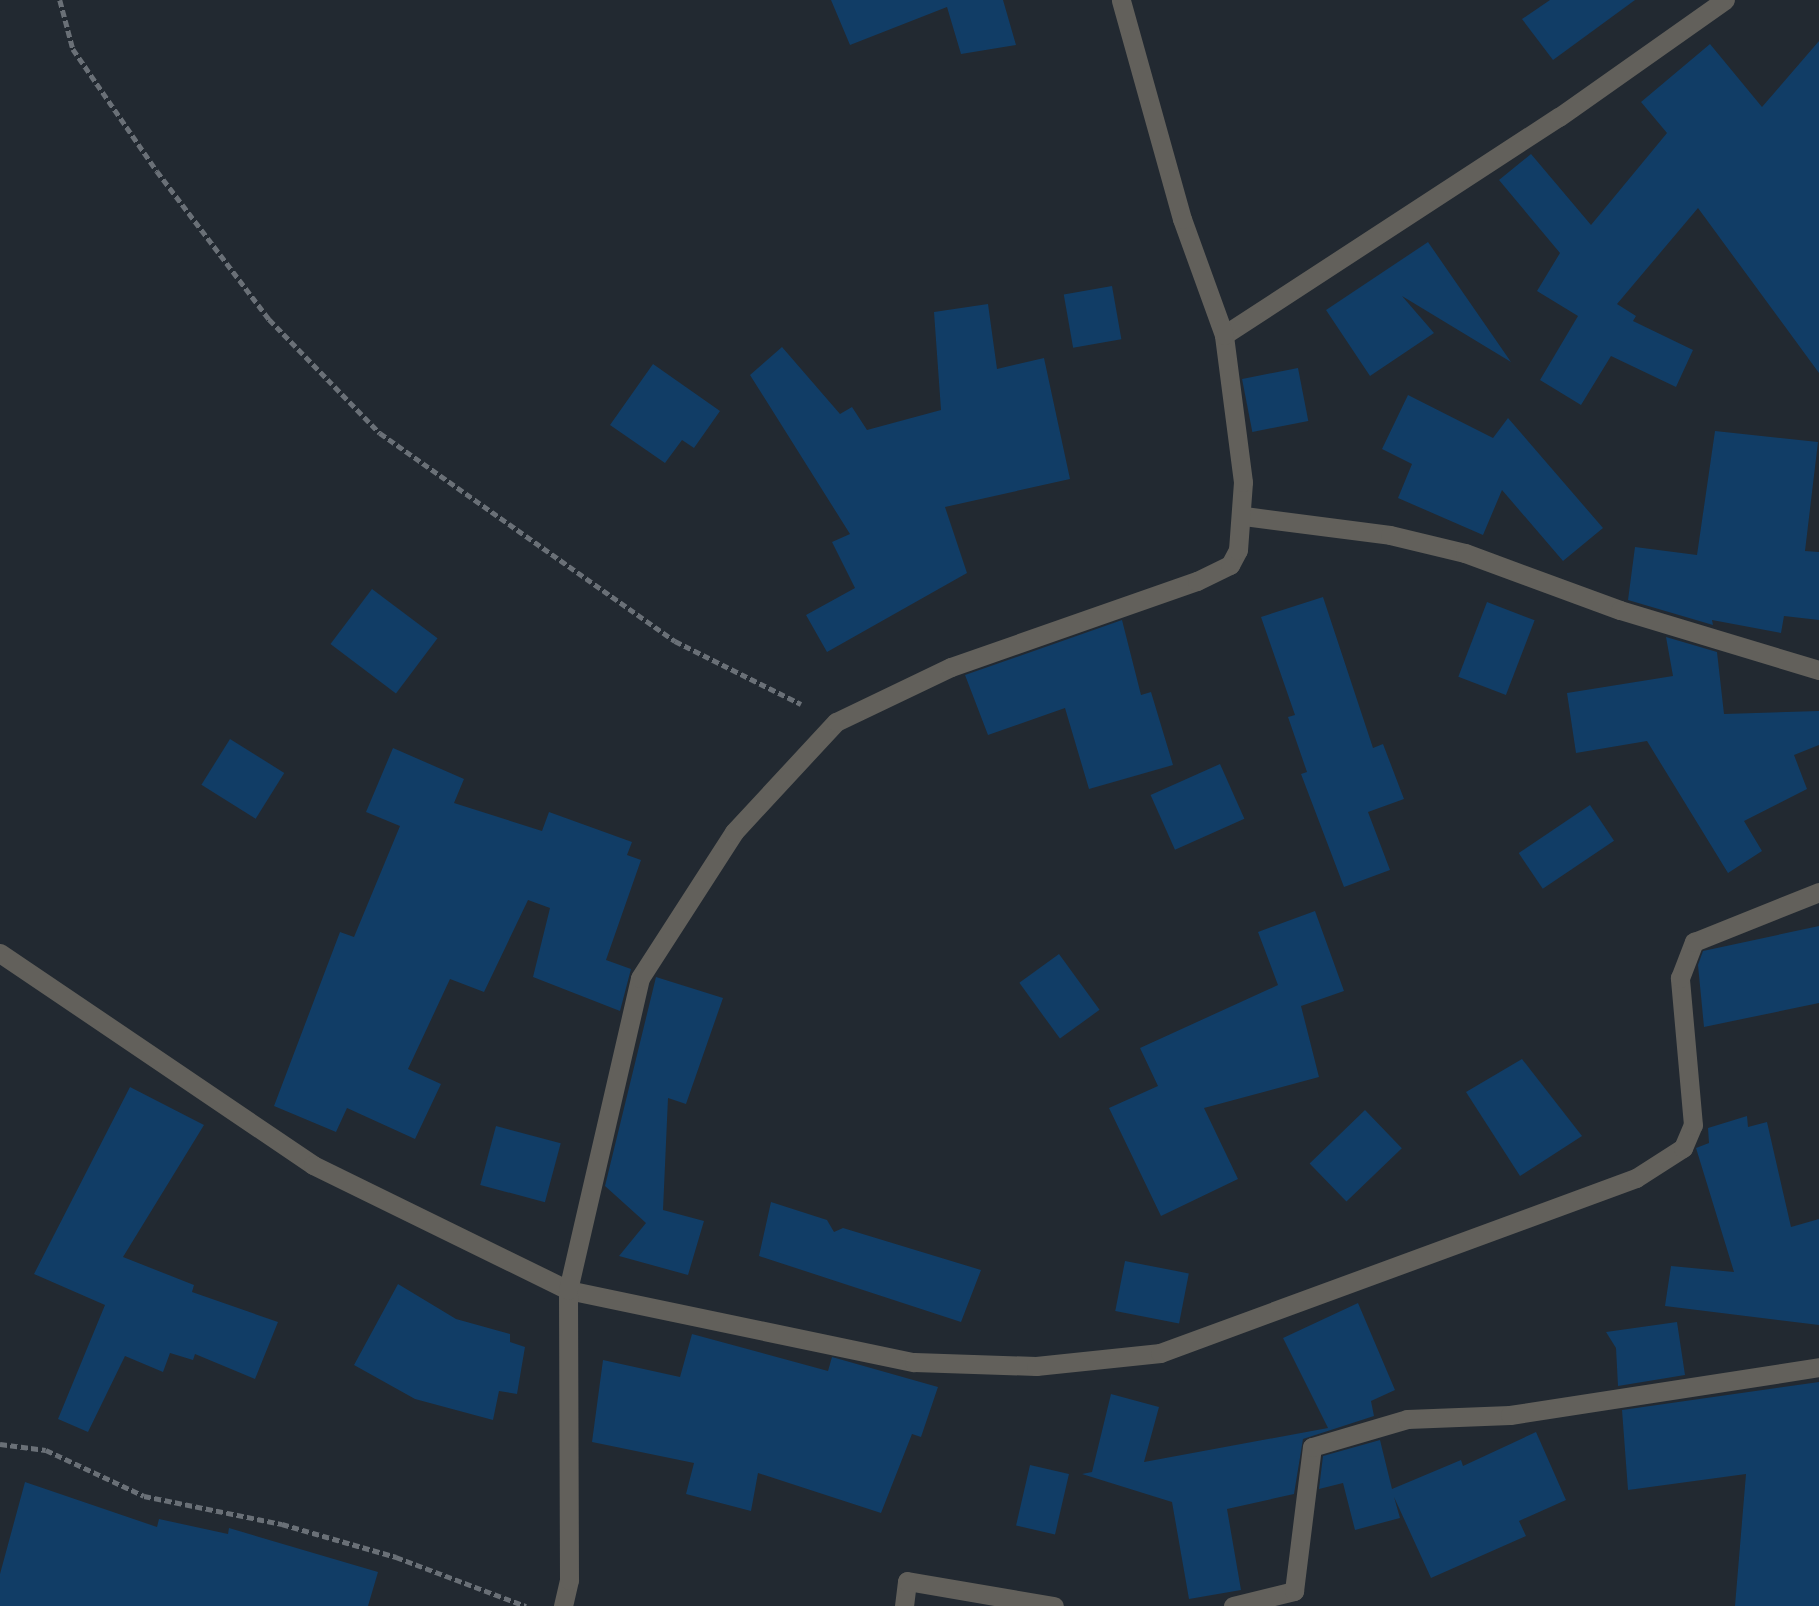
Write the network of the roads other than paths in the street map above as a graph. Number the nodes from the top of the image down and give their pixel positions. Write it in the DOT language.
graph roads {
  1 [pos="1121,0"];
  2 [pos="1726,0"];
  3 [pos="1224,335"];
  4 [pos="1244,516"];
  5 [pos="1819,670"];
  6 [pos="1819,892"];
  7 [pos="0,953"];
  8 [pos="568,1290"];
  9 [pos="1819,1367"];
  10 [pos="563,1606"];
  11 [pos="904,1606"];
  12 [pos="1054,1606"];
  13 [pos="1233,1606"];
  1 -- 3 [label="street"];
  2 -- 3 [label="street"];
  3 -- 4 [label="street"];
  4 -- 5 [label="street"];
  4 -- 8 [label="street"];
  6 -- 8 [label="street"];
  7 -- 8 [label="street"];
  8 -- 10 [label="street"];
  9 -- 13 [label="street"];
  11 -- 12 [label="street"];
}
